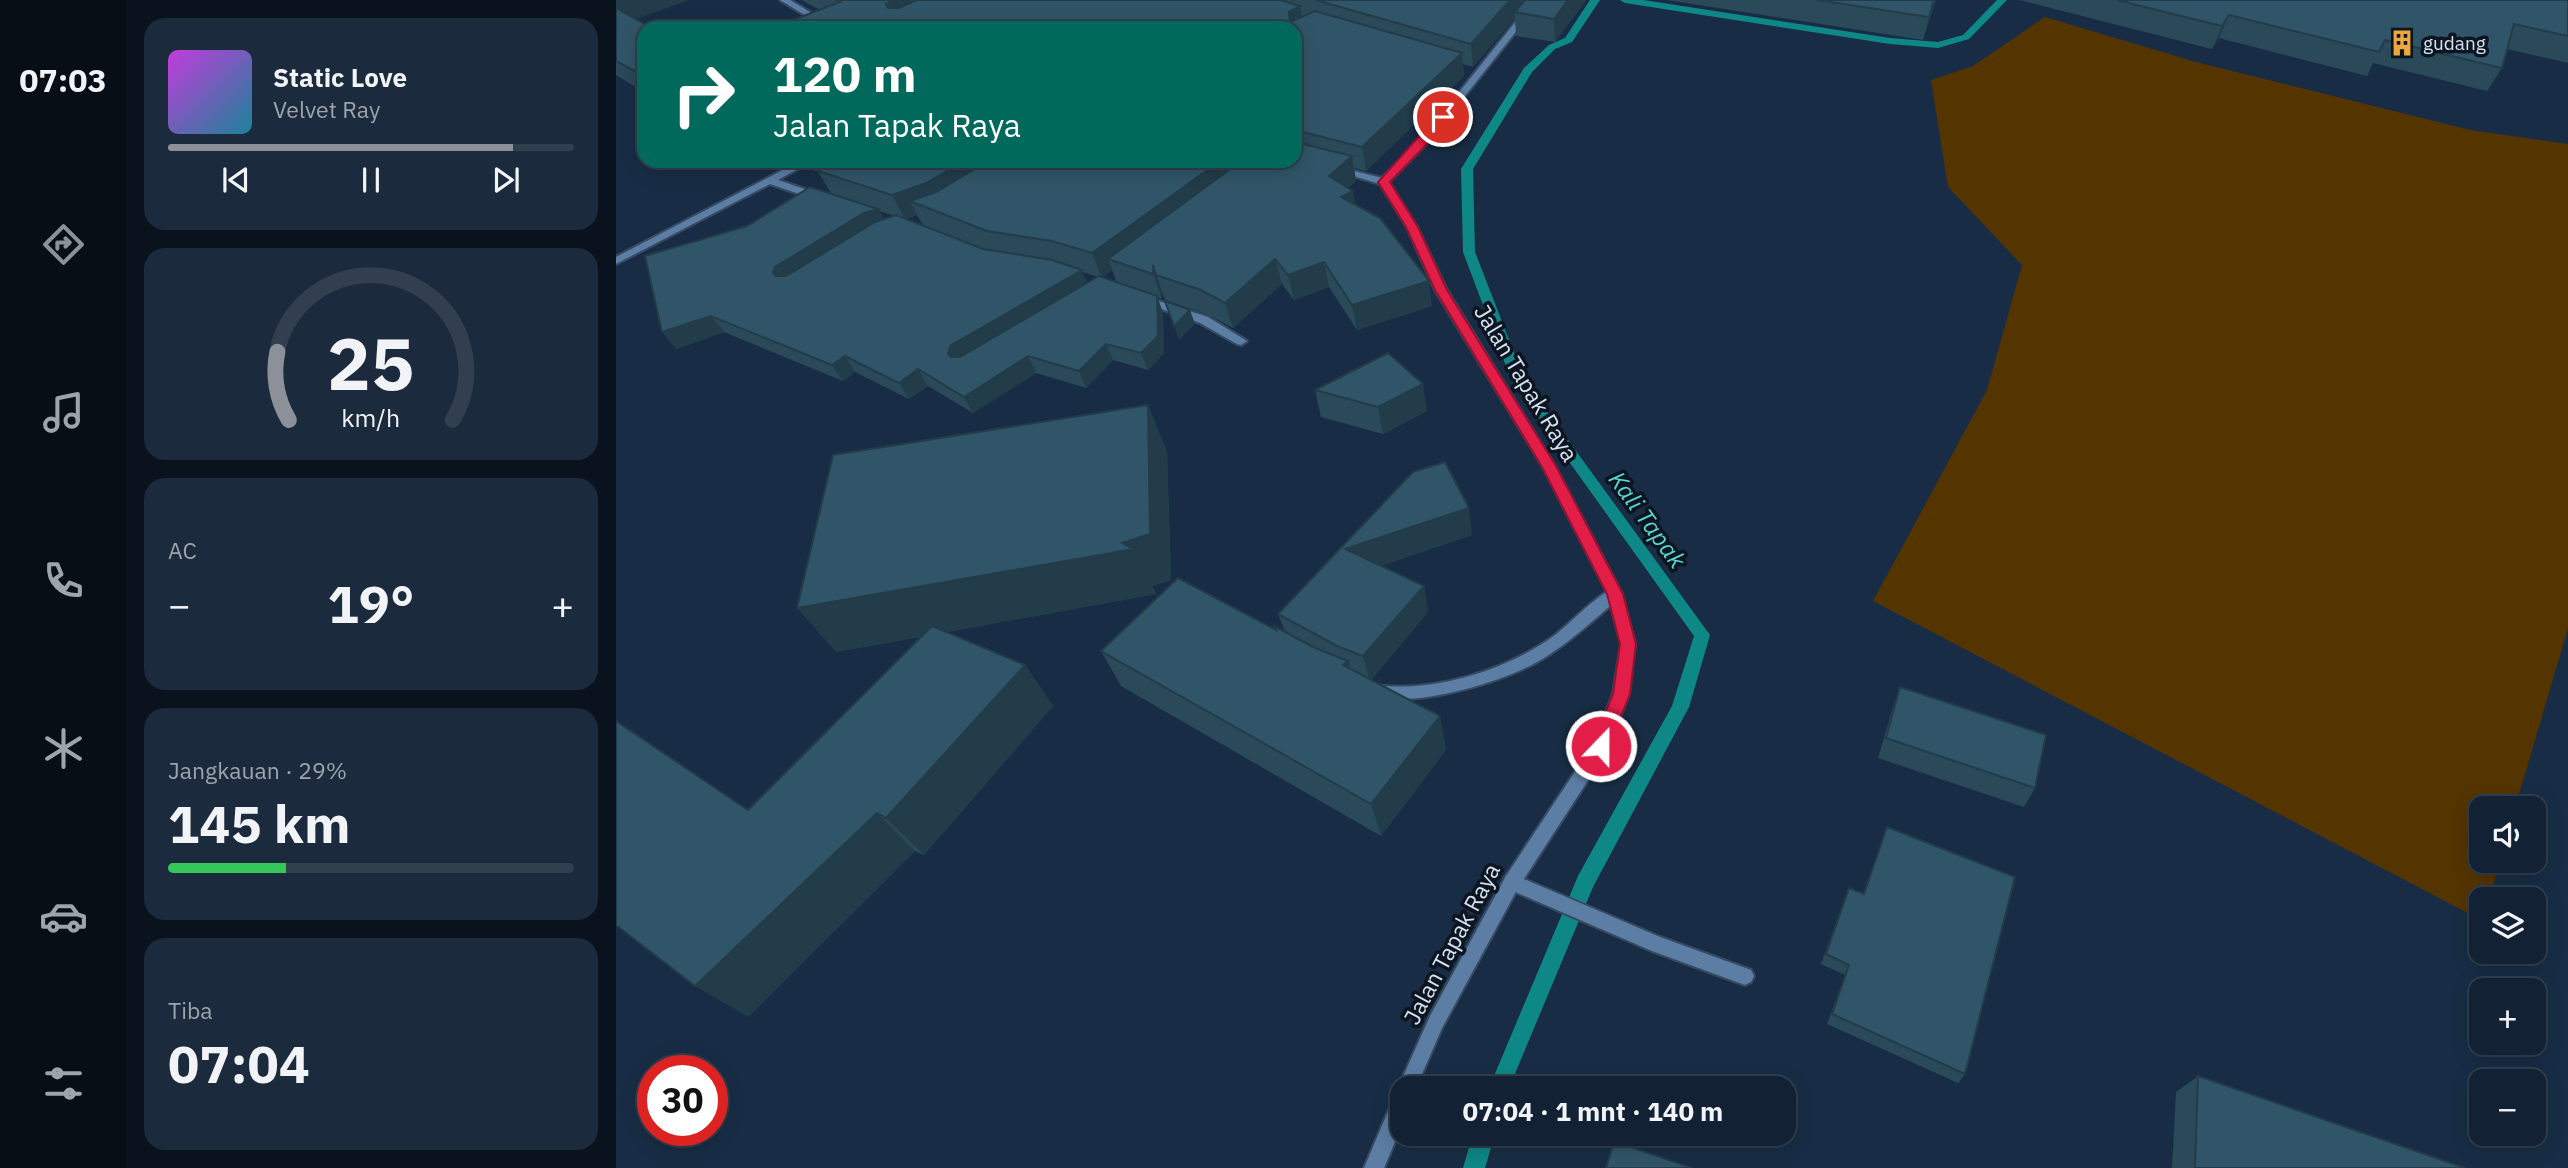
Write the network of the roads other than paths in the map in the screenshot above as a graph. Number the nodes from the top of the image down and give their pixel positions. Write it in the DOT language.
graph roads {
  1 [pos="784,0"];
  2 [pos="1537,0"];
  3 [pos="820,21"];
  4 [pos="1321,165"];
  5 [pos="792,168"];
  6 [pos="767,180"];
  7 [pos="1384,182"];
  8 [pos="830,201"];
  9 [pos="616,261"];
  10 [pos="1135,296"];
  11 [pos="1241,341"];
  12 [pos="1615,594"];
  13 [pos="1359,686"];
  14 [pos="1512,882"];
  15 [pos="1745,976"];
  16 [pos="1412,1076"];
  17 [pos="1390,1130"];
  18 [pos="1374,1168"];
  1 -- 3 [label="street"];
  2 -- 7 [label="street"];
  4 -- 7 [label="street"];
  5 -- 6 [label="street"];
  6 -- 8 [label="street"];
  6 -- 9 [label="street"];
  7 -- 12 [label="street, Jalan Tapak Raya"];
  10 -- 11 [label="street"];
  12 -- 13 [label="street"];
  12 -- 14 [label="street, Jalan Tapak Raya"];
  14 -- 15 [label="street"];
  14 -- 16 [label="street, Jalan Tapak Raya"];
  17 -- 18 [label="street"];
}
